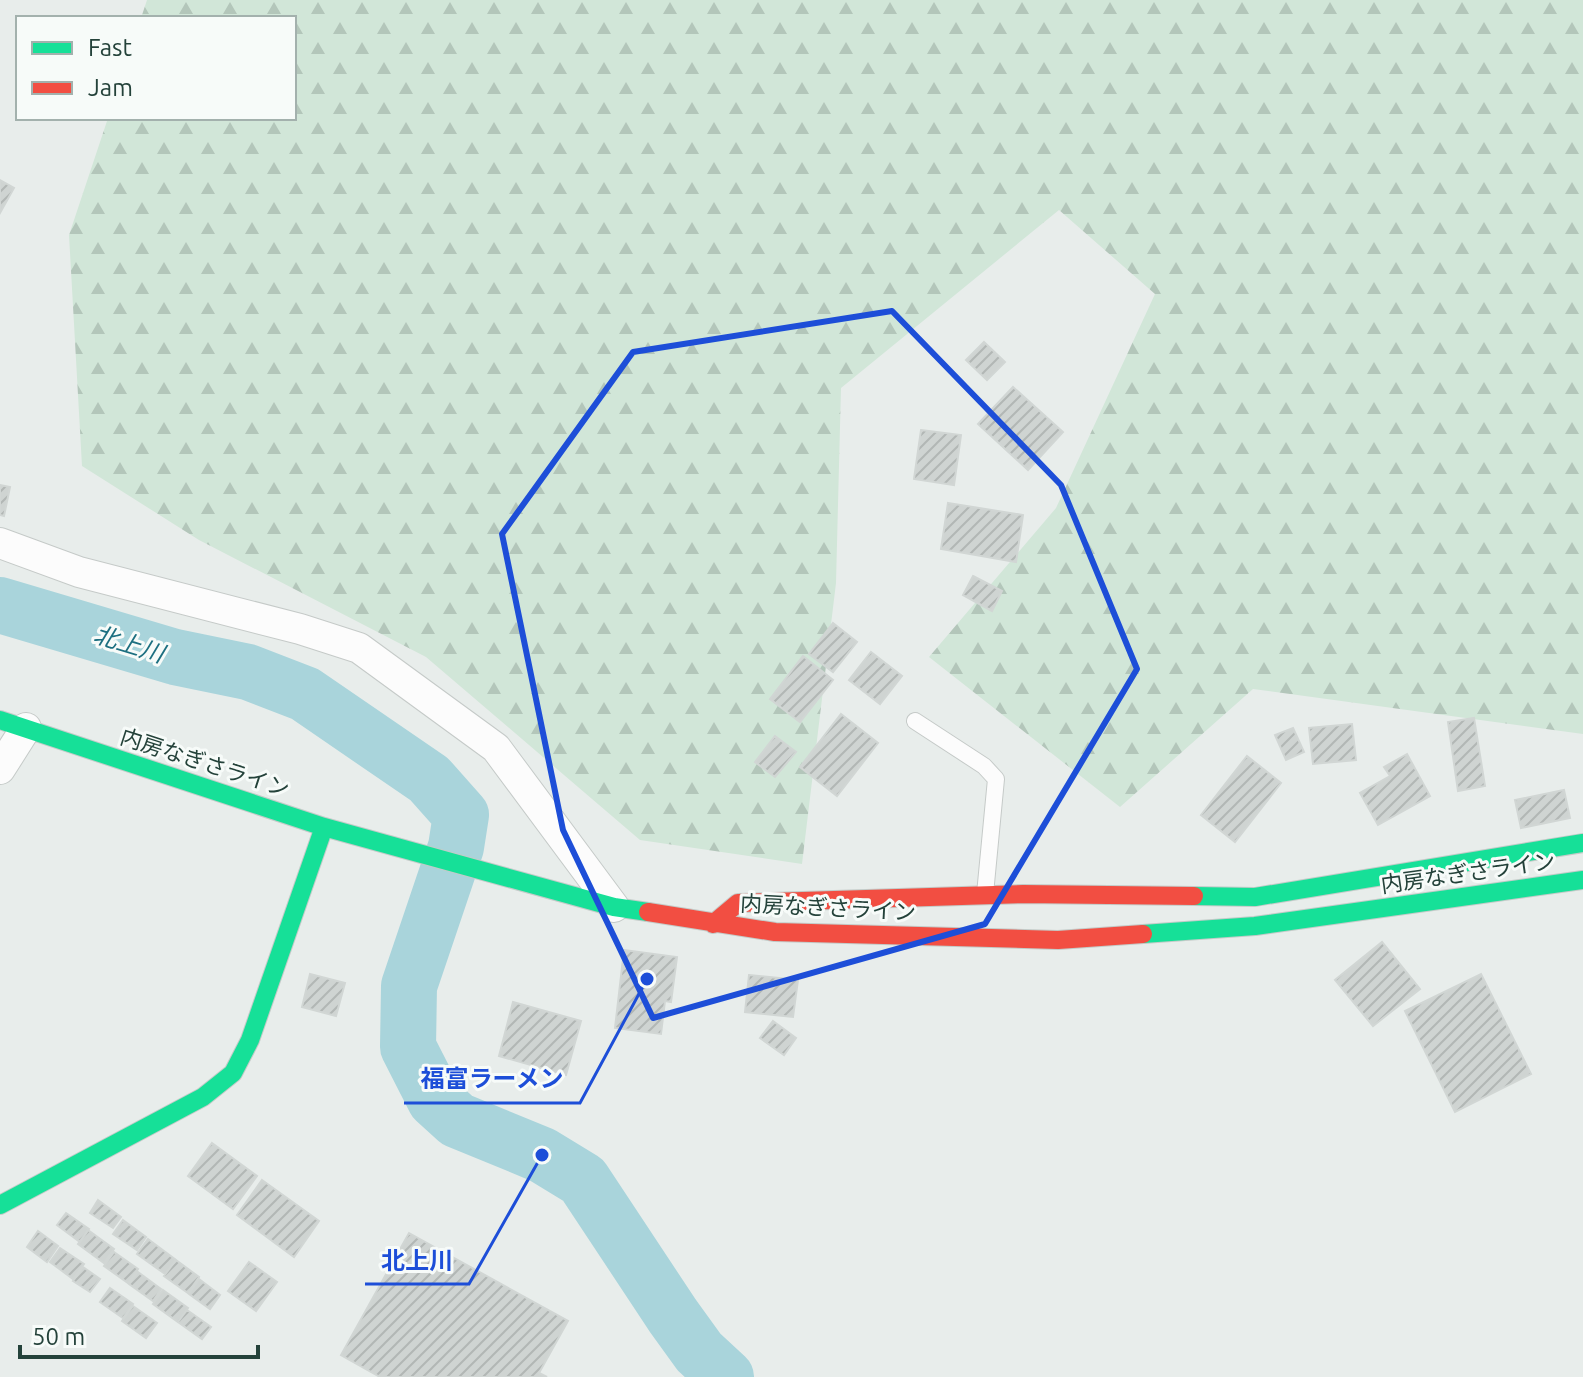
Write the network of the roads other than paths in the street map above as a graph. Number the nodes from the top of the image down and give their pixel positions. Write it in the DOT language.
graph roads {
  1 [pos="0,543"];
  2 [pos="915,721"];
  3 [pos="13,724"];
  4 [pos="0,769"];
  5 [pos="324,827"];
  6 [pos="1583,843"];
  7 [pos="1583,880"];
  8 [pos="985,896"];
  9 [pos="614,907"];
  10 [pos="713,924"];
  11 [pos="0,1205"];
  1 -- 9 [label="street"];
  2 -- 8 [label="lane"];
  3 -- 4 [label="street"];
  3 -- 5 [label="main road, 内房なぎさライン"];
  5 -- 9 [label="main road, 内房なぎさライン"];
  5 -- 11 [label="main road"];
  6 -- 8 [label="main road"];
  7 -- 10 [label="main road, 内房なぎさライン"];
  8 -- 10 [label="main road"];
  9 -- 10 [label="main road, 内房なぎさライン"];
}
